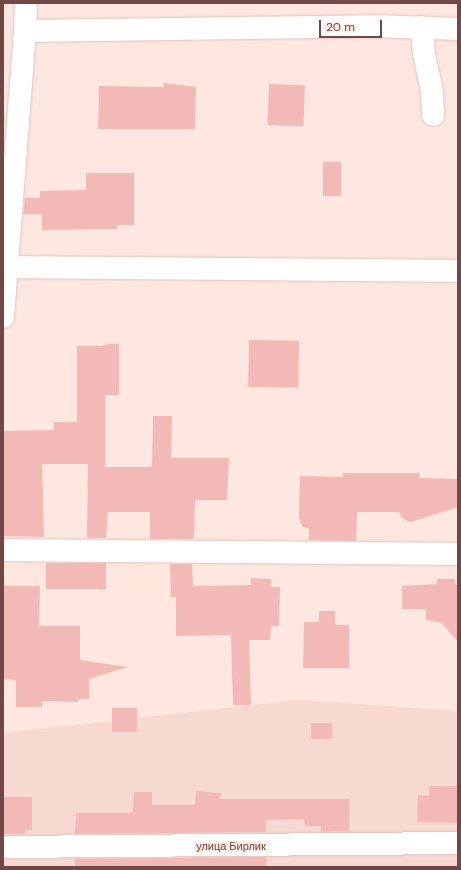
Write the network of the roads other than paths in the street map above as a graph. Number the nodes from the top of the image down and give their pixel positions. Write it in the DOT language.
graph roads {
  1 [pos="26,3"];
  2 [pos="422,27"];
  3 [pos="458,28"];
  4 [pos="25,31"];
  5 [pos="433,115"];
  6 [pos="10,156"];
  7 [pos="8,267"];
  8 [pos="458,271"];
  9 [pos="3,317"];
  10 [pos="3,550"];
  11 [pos="458,554"];
  12 [pos="458,843"];
  13 [pos="3,847"];
  1 -- 4 [label="street"];
  2 -- 3 [label="street"];
  2 -- 4 [label="street"];
  2 -- 5 [label="street"];
  4 -- 6 [label="street"];
  6 -- 7 [label="street"];
  7 -- 8 [label="street"];
  7 -- 9 [label="street"];
  10 -- 11 [label="street"];
  12 -- 13 [label="street, улица Бирлик"];
}
